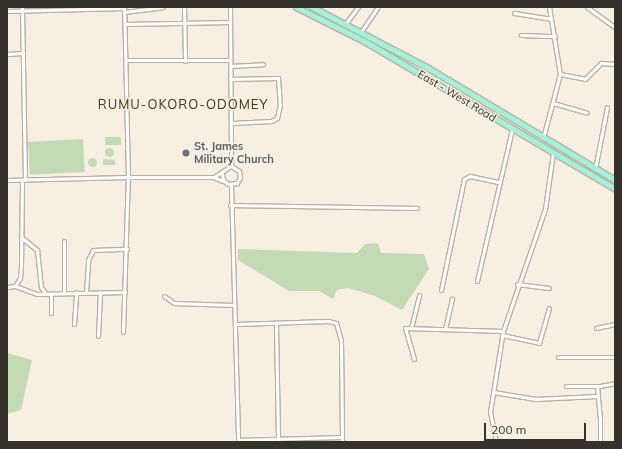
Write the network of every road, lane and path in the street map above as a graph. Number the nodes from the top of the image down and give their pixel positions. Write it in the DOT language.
graph roads {
  1 [pos="124,7"];
  2 [pos="163,7"];
  3 [pos="184,7"];
  4 [pos="230,7"];
  5 [pos="296,7"];
  6 [pos="312,7"];
  7 [pos="358,7"];
  8 [pos="378,7"];
  9 [pos="549,7"];
  10 [pos="587,7"];
  11 [pos="22,9"];
  12 [pos="7,11"];
  13 [pos="124,12"];
  14 [pos="514,13"];
  15 [pos="551,19"];
  16 [pos="230,22"];
  17 [pos="184,23"];
  18 [pos="346,23"];
  19 [pos="125,24"];
  20 [pos="615,27"];
  21 [pos="361,32"];
  22 [pos="521,35"];
  23 [pos="555,36"];
  24 [pos="23,53"];
  25 [pos="7,54"];
  26 [pos="126,60"];
  27 [pos="230,60"];
  28 [pos="185,61"];
  29 [pos="263,64"];
  30 [pos="615,64"];
  31 [pos="230,66"];
  32 [pos="560,74"];
  33 [pos="230,79"];
  34 [pos="553,103"];
  35 [pos="608,107"];
  36 [pos="587,113"];
  37 [pos="232,123"];
  38 [pos="512,129"];
  39 [pos="543,138"];
  40 [pos="553,153"];
  41 [pos="231,166"];
  42 [pos="595,168"];
  43 [pos="222,174"];
  44 [pos="128,176"];
  45 [pos="213,177"];
  46 [pos="7,180"];
  47 [pos="24,180"];
  48 [pos="615,180"];
  49 [pos="223,181"];
  50 [pos="499,182"];
  51 [pos="231,185"];
  52 [pos="615,189"];
  53 [pos="230,205"];
  54 [pos="417,208"];
  55 [pos="21,237"];
  56 [pos="64,241"];
  57 [pos="126,249"];
  58 [pos="477,281"];
  59 [pos="517,284"];
  60 [pos="15,286"];
  61 [pos="7,287"];
  62 [pos="549,288"];
  63 [pos="441,290"];
  64 [pos="76,292"];
  65 [pos="86,292"];
  66 [pos="100,292"];
  67 [pos="125,292"];
  68 [pos="64,293"];
  69 [pos="46,294"];
  70 [pos="51,294"];
  71 [pos="419,295"];
  72 [pos="164,296"];
  73 [pos="452,299"];
  74 [pos="234,305"];
  75 [pos="549,308"];
  76 [pos="50,313"];
  77 [pos="276,322"];
  78 [pos="74,324"];
  79 [pos="236,324"];
  80 [pos="615,324"];
  81 [pos="411,328"];
  82 [pos="596,328"];
  83 [pos="445,329"];
  84 [pos="123,332"];
  85 [pos="502,333"];
  86 [pos="98,336"];
  87 [pos="558,357"];
  88 [pos="615,357"];
  89 [pos="414,359"];
  90 [pos="615,383"];
  91 [pos="566,386"];
  92 [pos="597,386"];
  93 [pos="493,392"];
  94 [pos="597,396"];
  95 [pos="342,437"];
  96 [pos="278,440"];
  97 [pos="238,441"];
  98 [pos="342,442"];
  99 [pos="496,442"];
  100 [pos="600,442"];
  1 -- 11 [label="street"];
  1 -- 13 [label="street"];
  2 -- 13 [label="street"];
  3 -- 17 [label="street"];
  4 -- 16 [label="street"];
  5 -- 38 [label="main road, East - West Road"];
  6 -- 18 [label="main road, East - West Road"];
  7 -- 18 [label="street"];
  8 -- 21 [label="street"];
  9 -- 15 [label="street"];
  10 -- 20 [label="street"];
  11 -- 12 [label="street"];
  11 -- 24 [label="street"];
  13 -- 19 [label="street"];
  14 -- 15 [label="street"];
  15 -- 23 [label="street"];
  16 -- 17 [label="street"];
  16 -- 27 [label="street"];
  17 -- 19 [label="street"];
  17 -- 28 [label="street"];
  18 -- 21 [label="main road, East - West Road"];
  19 -- 26 [label="street"];
  21 -- 39 [label="main road, East - West Road"];
  22 -- 23 [label="street"];
  23 -- 32 [label="street"];
  24 -- 25 [label="street"];
  24 -- 47 [label="street"];
  26 -- 28 [label="street"];
  26 -- 44 [label="street"];
  27 -- 28 [label="street"];
  27 -- 31 [label="street"];
  29 -- 31 [label="street"];
  30 -- 32 [label="street"];
  31 -- 33 [label="street"];
  32 -- 34 [label="street"];
  33 -- 37 [label="street"];
  33 -- 37 [label="street"];
  34 -- 36 [label="street"];
  34 -- 39 [label="street"];
  35 -- 42 [label="street"];
  37 -- 41 [label="street"];
  38 -- 40 [label="main road, East - West Road"];
  38 -- 50 [label="street"];
  39 -- 42 [label="main road, East - West Road"];
  40 -- 52 [label="main road, East - West Road"];
  40 -- 59 [label="street"];
  41 -- 43 [label="street"];
  41 -- 51 [label="street"];
  42 -- 48 [label="main road, East - West Road"];
  43 -- 45 [label="street"];
  43 -- 49 [label="street"];
  44 -- 45 [label="street"];
  44 -- 47 [label="street"];
  44 -- 57 [label="street"];
  45 -- 49 [label="street"];
  46 -- 47 [label="street"];
  47 -- 55 [label="street"];
  49 -- 51 [label="street"];
  50 -- 58 [label="street"];
  50 -- 63 [label="street"];
  51 -- 53 [label="street"];
  53 -- 54 [label="street"];
  53 -- 74 [label="street"];
  55 -- 60 [label="street"];
  55 -- 69 [label="street"];
  56 -- 68 [label="street"];
  57 -- 65 [label="street"];
  57 -- 67 [label="street"];
  59 -- 62 [label="street"];
  59 -- 85 [label="street"];
  60 -- 61 [label="street"];
  60 -- 69 [label="street"];
  64 -- 65 [label="street"];
  64 -- 68 [label="street"];
  64 -- 78 [label="street"];
  65 -- 66 [label="street"];
  66 -- 67 [label="street"];
  66 -- 86 [label="street"];
  67 -- 84 [label="street"];
  68 -- 70 [label="street"];
  69 -- 70 [label="street"];
  70 -- 76 [label="street"];
  71 -- 81 [label="street"];
  72 -- 74 [label="street"];
  73 -- 83 [label="street"];
  74 -- 79 [label="street"];
  75 -- 85 [label="street"];
  77 -- 79 [label="street"];
  77 -- 95 [label="street"];
  77 -- 96 [label="street"];
  79 -- 97 [label="street"];
  80 -- 82 [label="street"];
  81 -- 83 [label="street"];
  81 -- 89 [label="street"];
  83 -- 85 [label="street"];
  85 -- 93 [label="street"];
  87 -- 88 [label="street"];
  90 -- 92 [label="street"];
  91 -- 92 [label="street"];
  92 -- 94 [label="street"];
  93 -- 94 [label="street"];
  93 -- 99 [label="street"];
  94 -- 100 [label="street"];
  95 -- 96 [label="street"];
  95 -- 98 [label="street"];
  96 -- 97 [label="street"];
}
